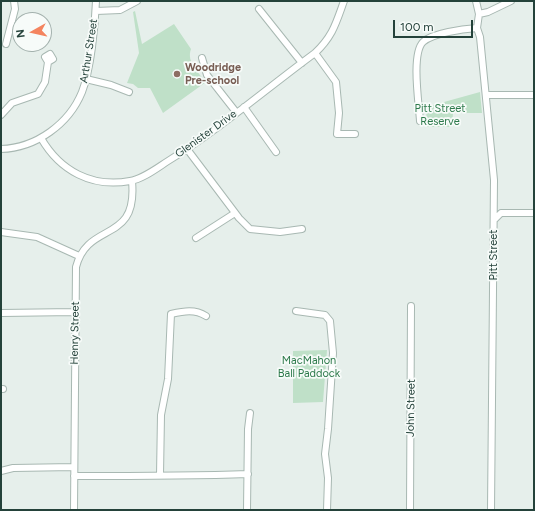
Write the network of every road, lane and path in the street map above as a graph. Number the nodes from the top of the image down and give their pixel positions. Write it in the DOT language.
graph roads {
  1 [pos="14,1"];
  2 [pos="96,1"];
  3 [pos="137,1"];
  4 [pos="344,1"];
  5 [pos="476,1"];
  6 [pos="511,1"];
  7 [pos="259,9"];
  8 [pos="96,11"];
  9 [pos="480,14"];
  10 [pos="477,28"];
  11 [pos="6,44"];
  12 [pos="315,53"];
  13 [pos="202,58"];
  14 [pos="48,62"];
  15 [pos="302,63"];
  16 [pos="86,79"];
  17 [pos="129,92"];
  18 [pos="486,95"];
  19 [pos="534,95"];
  20 [pos="244,107"];
  21 [pos="236,112"];
  22 [pos="1,115"];
  23 [pos="420,121"];
  24 [pos="355,134"];
  25 [pos="41,138"];
  26 [pos="1,149"];
  27 [pos="187,149"];
  28 [pos="276,152"];
  29 [pos="132,181"];
  30 [pos="236,213"];
  31 [pos="534,213"];
  32 [pos="494,220"];
  33 [pos="302,229"];
  34 [pos="1,232"];
  35 [pos="196,238"];
  36 [pos="79,256"];
  37 [pos="411,306"];
  38 [pos="296,311"];
  39 [pos="75,312"];
  40 [pos="1,313"];
  41 [pos="206,316"];
  42 [pos="250,413"];
  43 [pos="74,467"];
  44 [pos="1,471"];
  45 [pos="248,474"];
  46 [pos="160,475"];
  47 [pos="74,476"];
  48 [pos="74,510"];
  49 [pos="247,510"];
  50 [pos="327,510"];
  51 [pos="410,510"];
  52 [pos="491,510"];
  1 -- 11 [label="street"];
  2 -- 8 [label="street, Arthur Street"];
  3 -- 8 [label="street"];
  4 -- 12 [label="street, Glenister Drive"];
  5 -- 9 [label="street, Pitt Street"];
  6 -- 9 [label="street"];
  7 -- 15 [label="street"];
  8 -- 16 [label="street, Arthur Street"];
  9 -- 10 [label="street, Pitt Street"];
  10 -- 18 [label="street, Pitt Street"];
  10 -- 23 [label="street"];
  12 -- 15 [label="street, Glenister Drive"];
  12 -- 24 [label="street"];
  13 -- 21 [label="street"];
  14 -- 22 [label="street"];
  15 -- 20 [label="street, Glenister Drive"];
  16 -- 17 [label="street"];
  16 -- 25 [label="street, Arthur Street"];
  18 -- 19 [label="street"];
  18 -- 32 [label="street, Pitt Street"];
  20 -- 21 [label="street, Glenister Drive"];
  20 -- 28 [label="street"];
  21 -- 27 [label="street, Glenister Drive"];
  25 -- 26 [label="street, Arthur Street"];
  25 -- 29 [label="street, Glenister Drive"];
  27 -- 29 [label="street, Glenister Drive"];
  27 -- 30 [label="street"];
  29 -- 36 [label="street, Henry Street"];
  30 -- 33 [label="street"];
  30 -- 35 [label="street"];
  31 -- 32 [label="street"];
  32 -- 52 [label="street, Pitt Street"];
  34 -- 36 [label="street"];
  36 -- 39 [label="street, Henry Street"];
  37 -- 51 [label="street, John Street"];
  38 -- 50 [label="street"];
  39 -- 40 [label="street"];
  39 -- 43 [label="street, Henry Street"];
  41 -- 46 [label="street"];
  42 -- 45 [label="street"];
  43 -- 44 [label="street"];
  43 -- 47 [label="street, Henry Street"];
  45 -- 46 [label="street"];
  45 -- 49 [label="street"];
  46 -- 47 [label="street"];
  47 -- 48 [label="street, Henry Street"];
}
